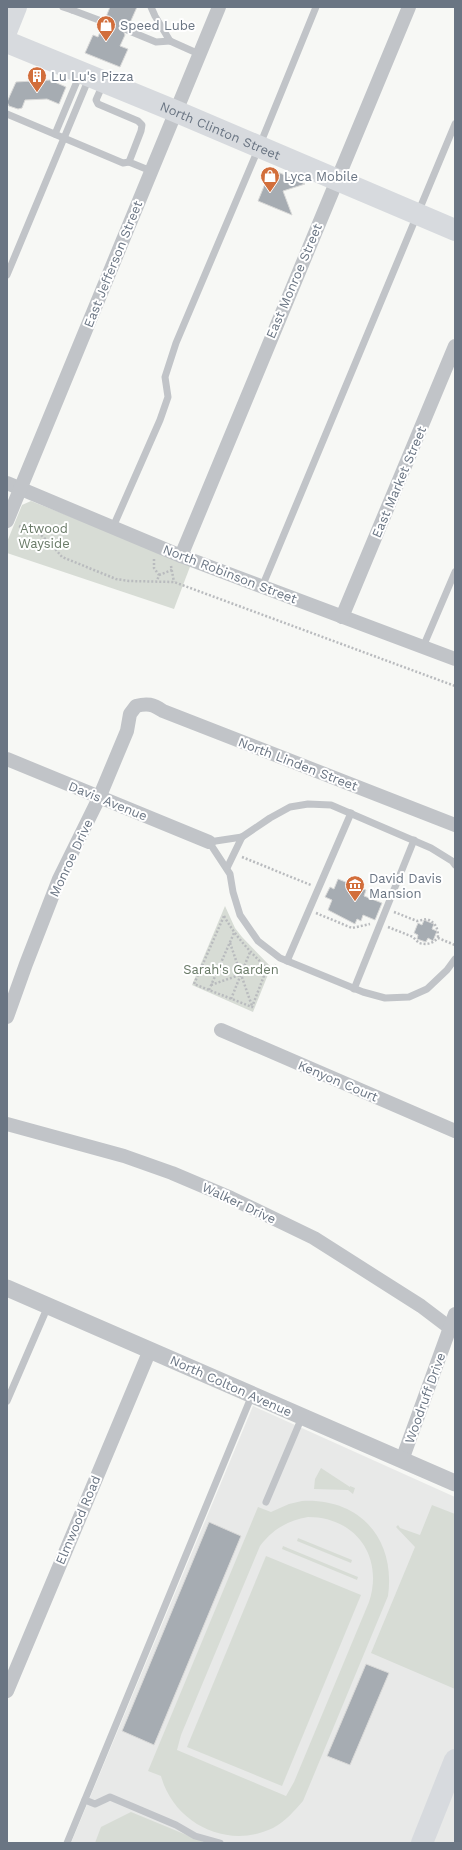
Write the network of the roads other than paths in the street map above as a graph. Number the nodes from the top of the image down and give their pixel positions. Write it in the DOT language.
graph roads {
  1 [pos="17,7"];
  2 [pos="63,7"];
  3 [pos="151,7"];
  4 [pos="218,7"];
  5 [pos="316,7"];
  6 [pos="409,7"];
  7 [pos="72,9"];
  8 [pos="104,22"];
  9 [pos="127,30"];
  10 [pos="7,32"];
  11 [pos="170,41"];
  12 [pos="7,42"];
  13 [pos="199,54"];
  14 [pos="92,77"];
  15 [pos="176,111"];
  16 [pos="7,114"];
  17 [pos="455,124"];
  18 [pos="55,134"];
  19 [pos="64,138"];
  20 [pos="259,147"];
  21 [pos="129,162"];
  22 [pos="151,172"];
  23 [pos="337,180"];
  24 [pos="418,214"];
  25 [pos="455,230"];
  26 [pos="7,275"];
  27 [pos="455,346"];
  28 [pos="7,483"];
  29 [pos="20,488"];
  30 [pos="10,522"];
  31 [pos="113,527"];
  32 [pos="181,556"];
  33 [pos="455,572"];
  34 [pos="262,587"];
  35 [pos="342,618"];
  36 [pos="424,647"];
  37 [pos="455,659"];
  38 [pos="142,704"];
  39 [pos="7,759"];
  40 [pos="99,798"];
  41 [pos="350,813"];
  42 [pos="455,825"];
  43 [pos="242,837"];
  44 [pos="414,840"];
  45 [pos="209,842"];
  46 [pos="455,865"];
  47 [pos="227,868"];
  48 [pos="455,959"];
  49 [pos="287,961"];
  50 [pos="354,989"];
  51 [pos="7,1017"];
  52 [pos="221,1030"];
  53 [pos="7,1124"];
  54 [pos="455,1131"];
  55 [pos="7,1288"];
  56 [pos="48,1306"];
  57 [pos="455,1314"];
  58 [pos="450,1328"];
  59 [pos="150,1350"];
  60 [pos="252,1395"];
  61 [pos="7,1401"];
  62 [pos="302,1417"];
  63 [pos="402,1460"];
  64 [pos="455,1483"];
  65 [pos="266,1502"];
  66 [pos="7,1690"];
  67 [pos="455,1760"];
  68 [pos="85,1800"];
  69 [pos="67,1843"];
  70 [pos="220,1843"];
  71 [pos="422,1843"];
  1 -- 10 [label="main road"];
  2 -- 7 [label="lane"];
  3 -- 11 [label="lane"];
  4 -- 13 [label="street, East Jefferson Street"];
  5 -- 20 [label="lane"];
  6 -- 23 [label="street, East Monroe Street"];
  7 -- 8 [label="lane"];
  9 -- 11 [label="lane"];
  11 -- 13 [label="lane"];
  12 -- 14 [label="main road, North Clinton Street"];
  13 -- 15 [label="street, East Jefferson Street"];
  14 -- 15 [label="main road, North Clinton Street"];
  14 -- 18 [label="lane"];
  14 -- 19 [label="lane"];
  14 -- 21 [label="lane"];
  15 -- 20 [label="main road, North Clinton Street"];
  15 -- 22 [label="street, East Jefferson Street"];
  16 -- 18 [label="lane"];
  17 -- 24 [label="lane"];
  18 -- 19 [label="lane"];
  19 -- 21 [label="lane"];
  19 -- 26 [label="lane"];
  20 -- 23 [label="main road, North Clinton Street"];
  20 -- 31 [label="lane"];
  21 -- 22 [label="lane"];
  22 -- 29 [label="street, East Jefferson Street"];
  23 -- 24 [label="main road, North Clinton Street"];
  23 -- 32 [label="street, East Monroe Street"];
  24 -- 25 [label="main road, North Clinton Street"];
  24 -- 34 [label="lane"];
  27 -- 35 [label="street, East Market Street"];
  28 -- 29 [label="street, North Robinson Street"];
  29 -- 30 [label="street, East Jefferson Street"];
  29 -- 31 [label="street, North Robinson Street"];
  31 -- 32 [label="street, North Robinson Street"];
  32 -- 34 [label="street, North Robinson Street"];
  33 -- 36 [label="lane"];
  34 -- 35 [label="street, North Robinson Street"];
  35 -- 36 [label="street, North Robinson Street"];
  36 -- 37 [label="street, North Robinson Street"];
  38 -- 40 [label="street, Monroe Drive"];
  38 -- 42 [label="street, North Linden Street"];
  39 -- 40 [label="street, Davis Avenue"];
  40 -- 45 [label="street, Davis Avenue"];
  40 -- 51 [label="street, Monroe Drive"];
  41 -- 43 [label="lane"];
  41 -- 44 [label="lane"];
  41 -- 49 [label="lane"];
  43 -- 45 [label="lane"];
  43 -- 47 [label="lane"];
  44 -- 46 [label="lane"];
  44 -- 50 [label="lane"];
  45 -- 47 [label="lane"];
  47 -- 49 [label="lane"];
  48 -- 50 [label="lane"];
  49 -- 50 [label="lane"];
  52 -- 54 [label="street, Kenyon Court"];
  53 -- 58 [label="street, Walker Drive"];
  55 -- 56 [label="street, North Colton Avenue"];
  56 -- 59 [label="street, North Colton Avenue"];
  56 -- 61 [label="lane"];
  57 -- 58 [label="street, Woodruff Drive"];
  58 -- 63 [label="street, Woodruff Drive"];
  59 -- 60 [label="street, North Colton Avenue"];
  59 -- 66 [label="street, Elmwood Road"];
  60 -- 62 [label="street, North Colton Avenue"];
  60 -- 68 [label="lane"];
  62 -- 63 [label="street, North Colton Avenue"];
  62 -- 65 [label="lane"];
  63 -- 64 [label="street, North Colton Avenue"];
  67 -- 71 [label="main road"];
  68 -- 69 [label="lane"];
  68 -- 70 [label="lane"];
}
